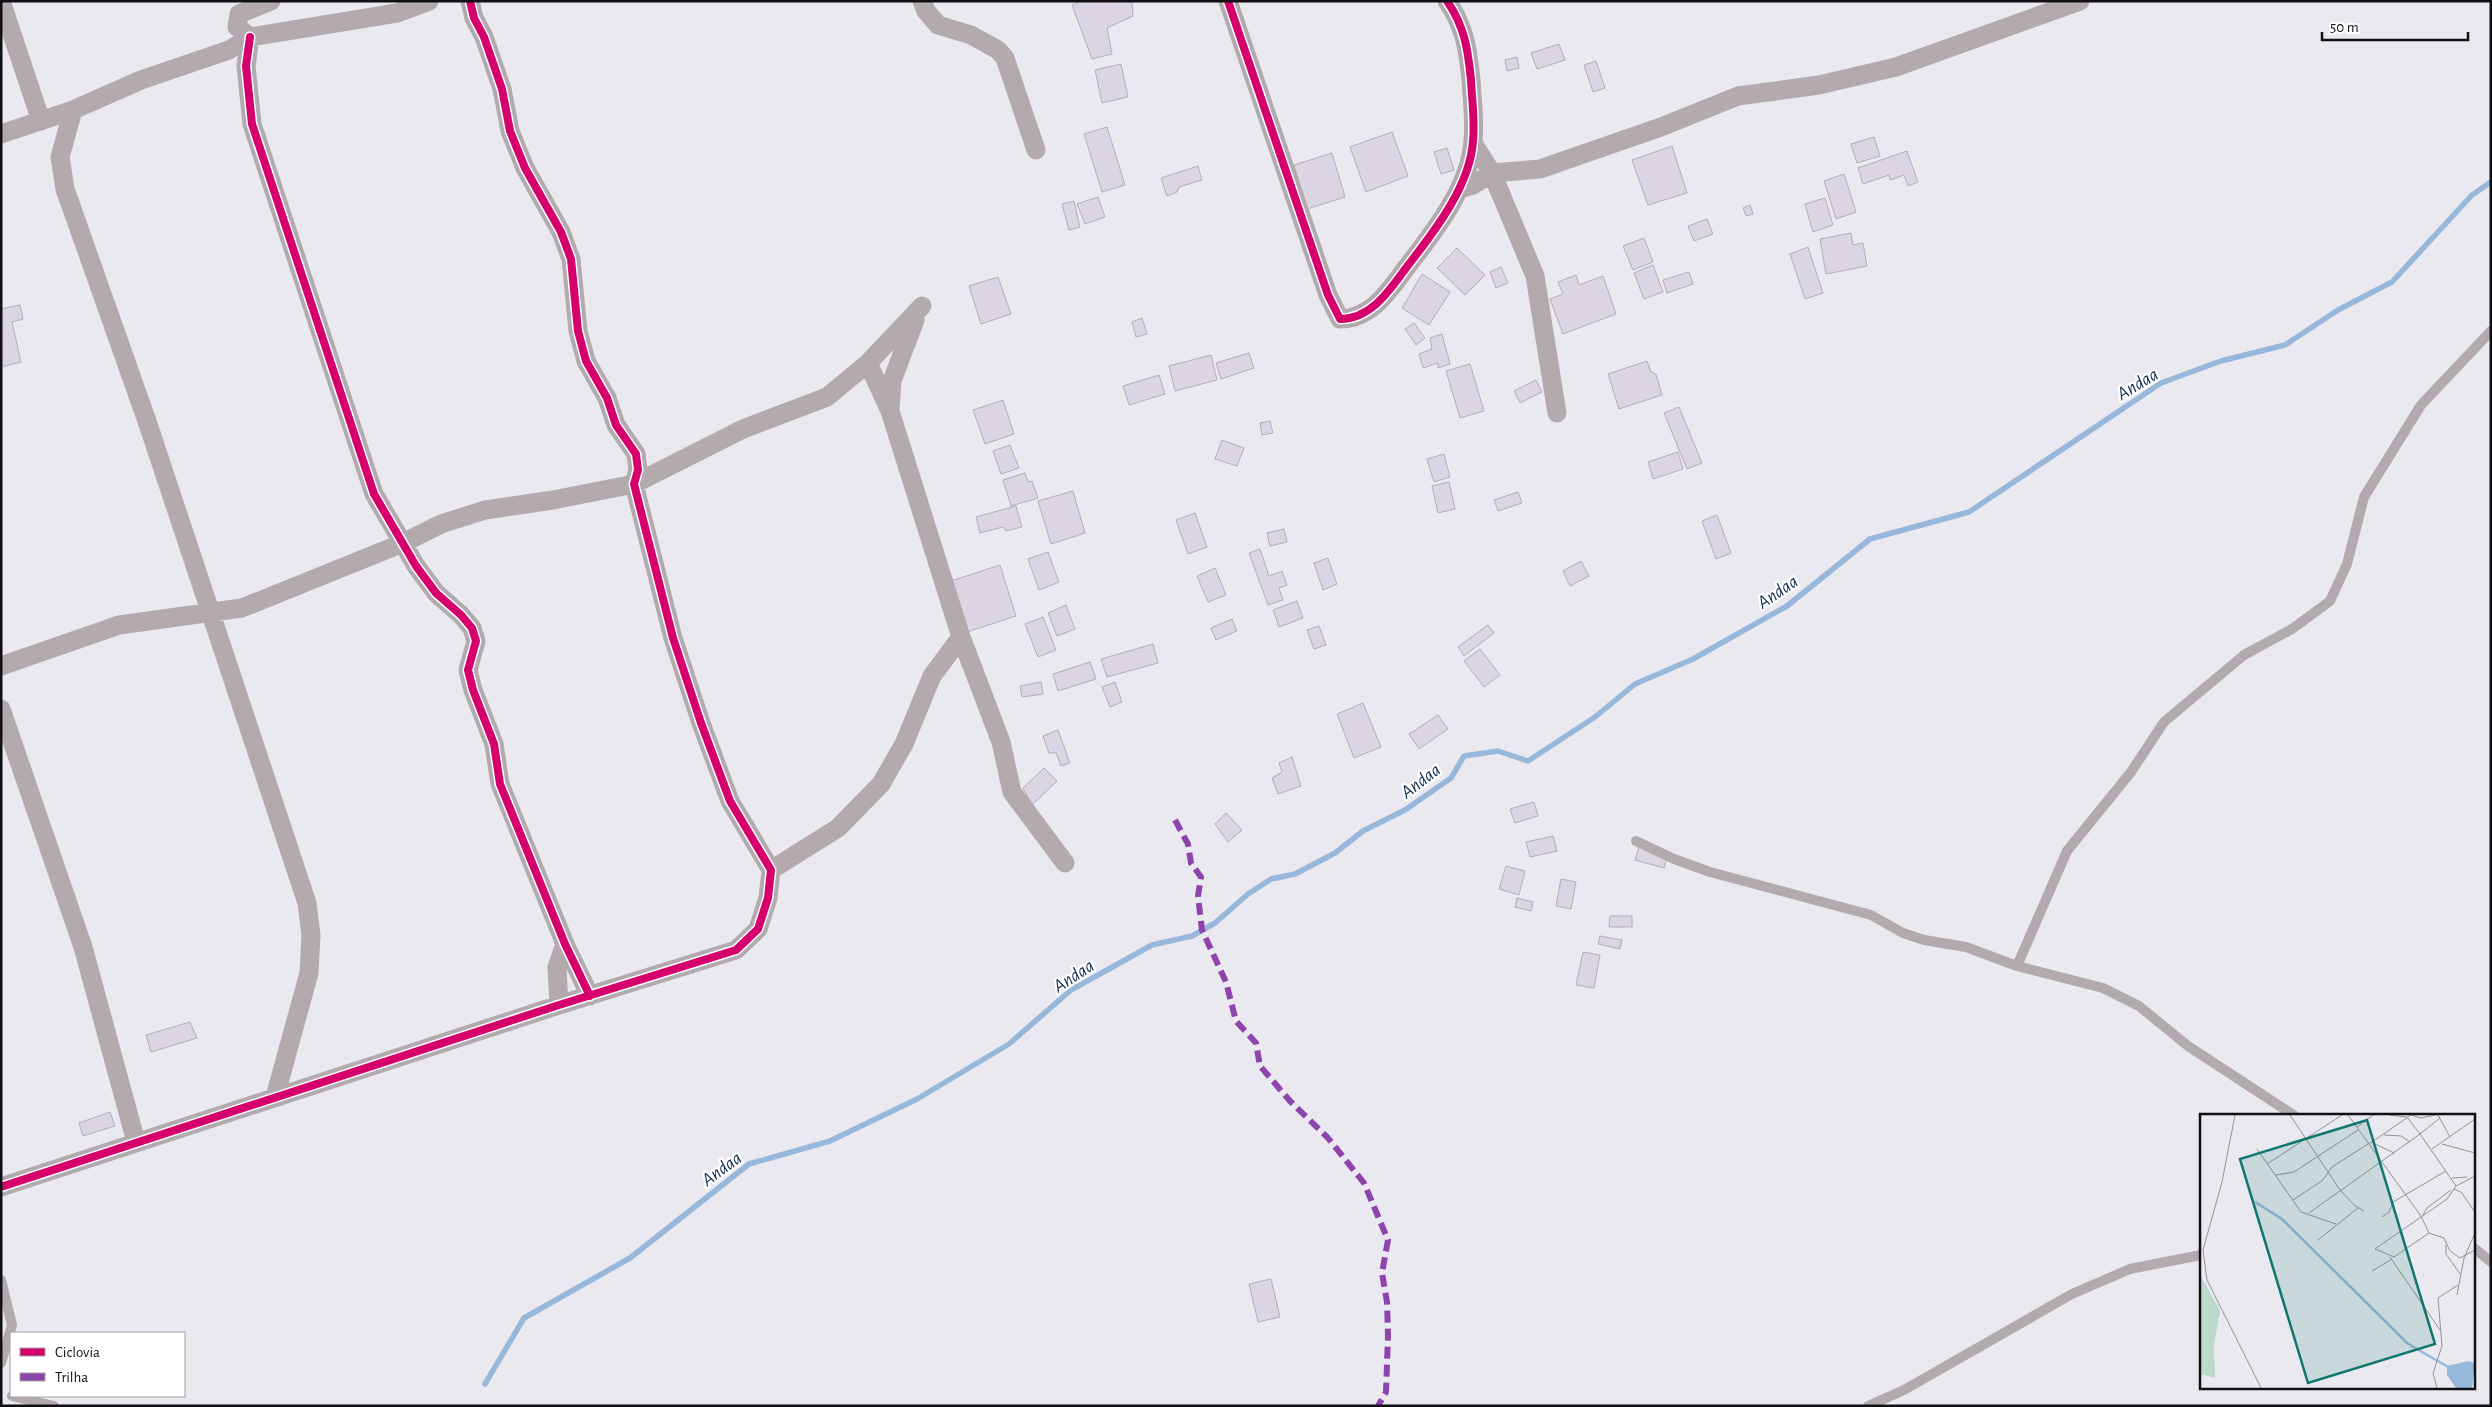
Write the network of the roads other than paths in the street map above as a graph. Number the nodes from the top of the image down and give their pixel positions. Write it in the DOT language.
graph roads {
  1 [pos="1,1"];
  2 [pos="271,1"];
  3 [pos="429,1"];
  4 [pos="470,1"];
  5 [pos="922,1"];
  6 [pos="1228,1"];
  7 [pos="1447,1"];
  8 [pos="2080,1"];
  9 [pos="237,8"];
  10 [pos="250,37"];
  11 [pos="73,110"];
  12 [pos="41,121"];
  13 [pos="1,134"];
  14 [pos="1473,143"];
  15 [pos="1036,150"];
  16 [pos="1492,173"];
  17 [pos="1459,189"];
  18 [pos="2491,331"];
  19 [pos="868,362"];
  20 [pos="890,411"];
  21 [pos="1556,413"];
  22 [pos="634,484"];
  23 [pos="402,543"];
  24 [pos="211,612"];
  25 [pos="961,637"];
  26 [pos="1,666"];
  27 [pos="1,709"];
  28 [pos="1636,841"];
  29 [pos="1065,863"];
  30 [pos="771,870"];
  31 [pos="565,944"];
  32 [pos="2018,966"];
  33 [pos="590,996"];
  34 [pos="559,1005"];
  35 [pos="275,1097"];
  36 [pos="2292,1114"];
  37 [pos="136,1142"];
  38 [pos="1,1186"];
  39 [pos="2474,1248"];
  40 [pos="2200,1255"];
  41 [pos="2491,1262"];
  42 [pos="1,1280"];
  43 [pos="1,1362"];
  44 [pos="16,1397"];
  45 [pos="54,1406"];
  46 [pos="1868,1406"];
  1 -- 12 [label="street"];
  2 -- 9 [label="street"];
  3 -- 10 [label="street"];
  4 -- 22 [label="street"];
  5 -- 15 [label="street"];
  6 -- 17 [label="street"];
  7 -- 14 [label="street"];
  8 -- 16 [label="street"];
  9 -- 10 [label="street"];
  10 -- 11 [label="street"];
  10 -- 23 [label="street"];
  11 -- 12 [label="street"];
  11 -- 24 [label="street"];
  12 -- 13 [label="street"];
  14 -- 16 [label="street"];
  14 -- 17 [label="street"];
  16 -- 17 [label="street"];
  16 -- 21 [label="street"];
  18 -- 32 [label="lane"];
  19 -- 20 [label="street"];
  19 -- 20 [label="street"];
  19 -- 22 [label="street"];
  20 -- 25 [label="street"];
  22 -- 23 [label="street"];
  22 -- 30 [label="street"];
  23 -- 24 [label="street"];
  23 -- 31 [label="street"];
  24 -- 26 [label="street"];
  24 -- 35 [label="street"];
  25 -- 29 [label="street"];
  25 -- 30 [label="street"];
  27 -- 37 [label="street"];
  28 -- 32 [label="lane"];
  30 -- 33 [label="street"];
  31 -- 33 [label="street"];
  31 -- 34 [label="street"];
  32 -- 36 [label="lane"];
  33 -- 34 [label="street"];
  34 -- 35 [label="street"];
  35 -- 37 [label="street"];
  37 -- 38 [label="street"];
  39 -- 41 [label="lane"];
  40 -- 46 [label="lane"];
  42 -- 43 [label="lane"];
  44 -- 45 [label="lane"];
}
